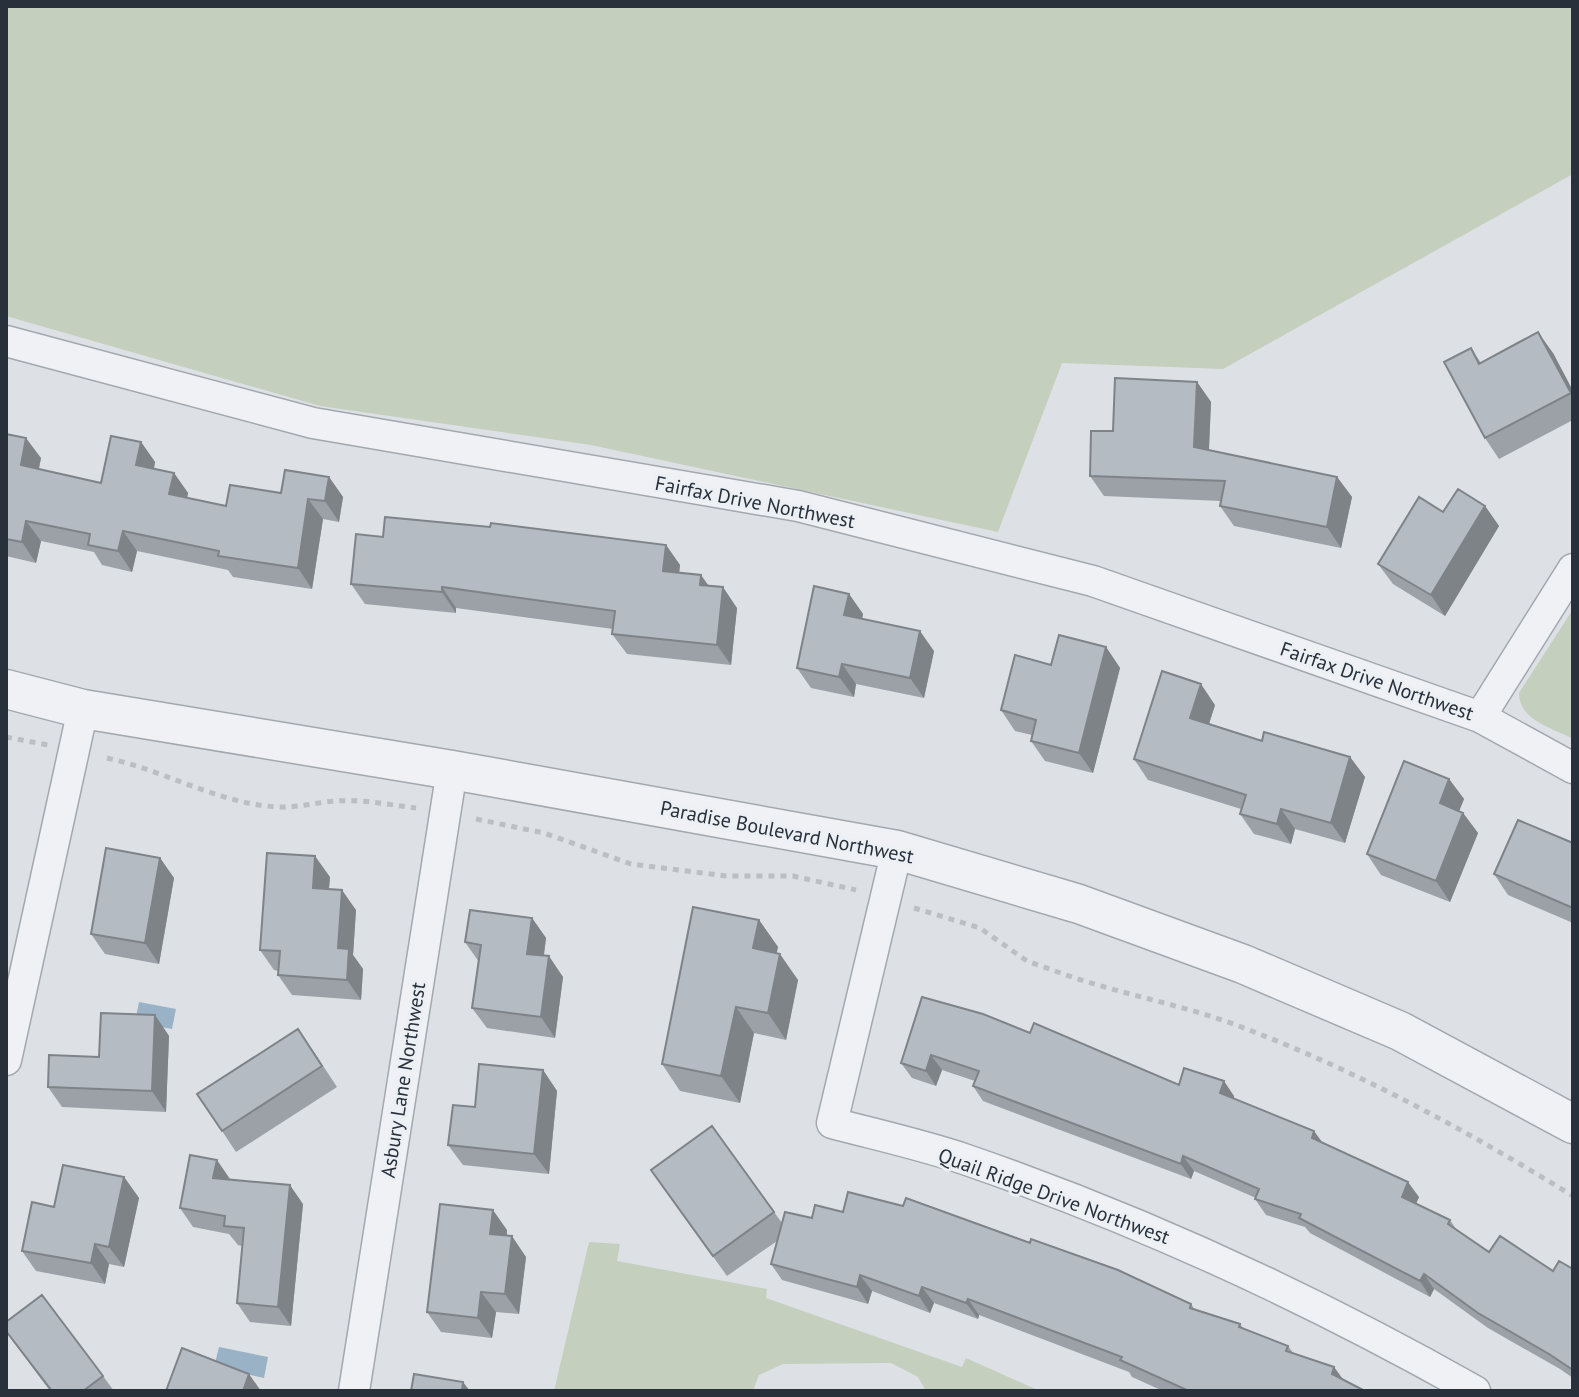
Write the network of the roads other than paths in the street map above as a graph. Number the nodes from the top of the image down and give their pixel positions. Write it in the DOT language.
graph roads {
  1 [pos="6,341"];
  2 [pos="1573,569"];
  3 [pos="6,689"];
  4 [pos="83,709"];
  5 [pos="1480,717"];
  6 [pos="1573,768"];
  7 [pos="452,770"];
  8 [pos="897,850"];
  9 [pos="6,1060"];
  10 [pos="1573,1124"];
  11 [pos="354,1391"];
  12 [pos="1475,1391"];
  1 -- 5 [label="street, Fairfax Drive Northwest"];
  2 -- 5 [label="street"];
  3 -- 4 [label="street, Paradise Boulevard Northwest"];
  4 -- 7 [label="street, Paradise Boulevard Northwest"];
  4 -- 9 [label="street"];
  5 -- 6 [label="street, Fairfax Drive Northwest"];
  7 -- 8 [label="street, Paradise Boulevard Northwest"];
  7 -- 11 [label="street, Asbury Lane Northwest"];
  8 -- 10 [label="street, Paradise Boulevard Northwest"];
  8 -- 12 [label="street, Quail Ridge Drive Northwest"];
}
